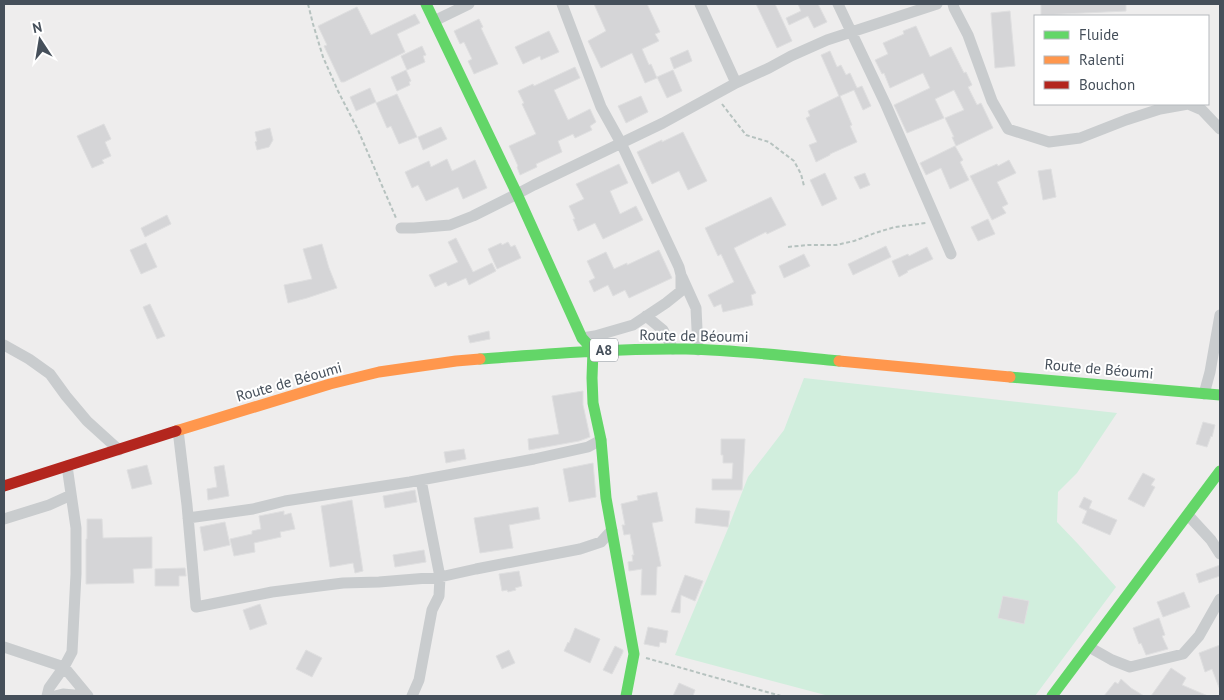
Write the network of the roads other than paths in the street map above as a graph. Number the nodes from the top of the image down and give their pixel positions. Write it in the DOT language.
graph roads {
  1 [pos="426,4"];
  2 [pos="469,4"];
  3 [pos="562,4"];
  4 [pos="700,4"];
  5 [pos="838,4"];
  6 [pos="937,4"];
  7 [pos="952,4"];
  8 [pos="434,21"];
  9 [pos="851,32"];
  10 [pos="736,83"];
  11 [pos="1182,105"];
  12 [pos="1190,105"];
  13 [pos="1220,129"];
  14 [pos="621,143"];
  15 [pos="517,194"];
  16 [pos="400,228"];
  17 [pos="951,254"];
  18 [pos="681,275"];
  19 [pos="1220,315"];
  20 [pos="646,316"];
  21 [pos="582,338"];
  22 [pos="4,345"];
  23 [pos="673,349"];
  24 [pos="593,350"];
  25 [pos="698,350"];
  26 [pos="1215,371"];
  27 [pos="1204,394"];
  28 [pos="1220,395"];
  29 [pos="178,430"];
  30 [pos="601,440"];
  31 [pos="119,450"];
  32 [pos="68,466"];
  33 [pos="1220,471"];
  34 [pos="421,480"];
  35 [pos="4,486"];
  36 [pos="71,495"];
  37 [pos="1188,516"];
  38 [pos="188,518"];
  39 [pos="4,519"];
  40 [pos="612,530"];
  41 [pos="1220,554"];
  42 [pos="440,577"];
  43 [pos="1220,599"];
  44 [pos="4,647"];
  45 [pos="1089,647"];
  46 [pos="64,667"];
  47 [pos="47,696"];
  48 [pos="55,696"];
  49 [pos="87,696"];
  50 [pos="412,696"];
  51 [pos="626,696"];
  52 [pos="1052,696"];
  1 -- 8 [label="main road"];
  2 -- 8 [label="street"];
  3 -- 14 [label="street"];
  4 -- 10 [label="street"];
  5 -- 9 [label="street"];
  6 -- 9 [label="street"];
  7 -- 11 [label="street"];
  8 -- 15 [label="main road"];
  9 -- 10 [label="street"];
  9 -- 17 [label="street"];
  10 -- 14 [label="street"];
  12 -- 13 [label="street"];
  14 -- 15 [label="street"];
  14 -- 18 [label="street"];
  15 -- 16 [label="street"];
  15 -- 21 [label="main road"];
  18 -- 20 [label="street"];
  18 -- 25 [label="street"];
  19 -- 26 [label="street"];
  20 -- 21 [label="street"];
  20 -- 23 [label="street"];
  21 -- 24 [label="main road"];
  22 -- 31 [label="street"];
  23 -- 24 [label="main road, Route de Béoumi / A8"];
  23 -- 25 [label="main road, Route de Béoumi / A8"];
  24 -- 29 [label="main road, Route de Béoumi / A8"];
  24 -- 30 [label="main road"];
  25 -- 27 [label="main road, Route de Béoumi / A8"];
  26 -- 27 [label="street"];
  27 -- 28 [label="main road, Route de Béoumi / A8"];
  29 -- 31 [label="main road, Route de Béoumi / A8"];
  29 -- 38 [label="street"];
  30 -- 34 [label="street"];
  30 -- 40 [label="main road"];
  31 -- 32 [label="main road, Route de Béoumi / A8"];
  32 -- 35 [label="main road, Route de Béoumi / A8"];
  32 -- 36 [label="street"];
  33 -- 37 [label="main road"];
  34 -- 38 [label="street"];
  34 -- 42 [label="street"];
  36 -- 39 [label="street"];
  36 -- 46 [label="street"];
  37 -- 41 [label="street"];
  37 -- 45 [label="main road"];
  38 -- 42 [label="street"];
  40 -- 42 [label="street"];
  40 -- 51 [label="main road"];
  42 -- 50 [label="street"];
  43 -- 45 [label="street"];
  44 -- 46 [label="street"];
  45 -- 52 [label="main road"];
  46 -- 47 [label="street"];
  46 -- 49 [label="street"];
  48 -- 49 [label="street"];
}
